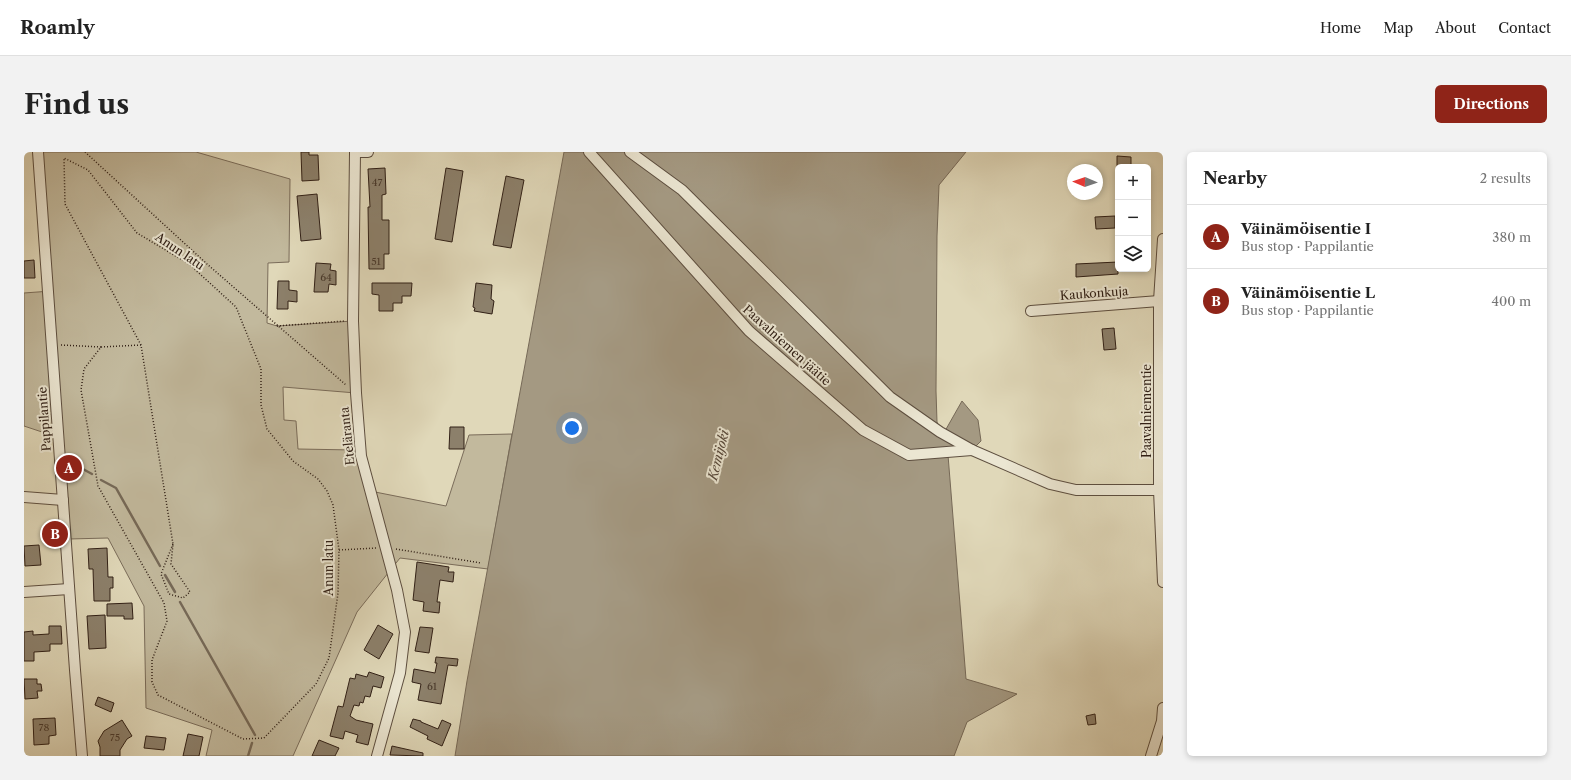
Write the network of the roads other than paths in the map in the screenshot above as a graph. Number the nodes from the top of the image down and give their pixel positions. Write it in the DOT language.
graph roads {
  1 [pos="38,152"];
  2 [pos="355,152"];
  3 [pos="368,152"];
  4 [pos="590,152"];
  5 [pos="630,152"];
  6 [pos="1163,239"];
  7 [pos="1159,301"];
  8 [pos="1031,311"];
  9 [pos="1161,376"];
  10 [pos="972,450"];
  11 [pos="1159,490"];
  12 [pos="24,497"];
  13 [pos="63,500"];
  14 [pos="1163,582"];
  15 [pos="69,589"];
  16 [pos="24,592"];
  17 [pos="1163,708"];
  18 [pos="82,756"];
  19 [pos="377,756"];
  20 [pos="1151,756"];
  1 -- 13 [label="street, Pappilantie"];
  2 -- 3 [label="street"];
  2 -- 19 [label="street, Eteläranta"];
  4 -- 10 [label="street, Paavalniemen jäätie"];
  5 -- 10 [label="street, Paavalniemen jäätie"];
  6 -- 7 [label="street, Paavalniementie"];
  7 -- 8 [label="street, Kaukonkuja"];
  7 -- 9 [label="street, Paavalniementie"];
  9 -- 11 [label="street, Paavalniementie"];
  10 -- 11 [label="street, Paavalniemen jäätie"];
  11 -- 14 [label="street, Paavalniementie"];
  12 -- 13 [label="street"];
  13 -- 15 [label="street, Pappilantie"];
  15 -- 16 [label="street"];
  15 -- 18 [label="street, Pappilantie"];
  17 -- 20 [label="street"];
}
